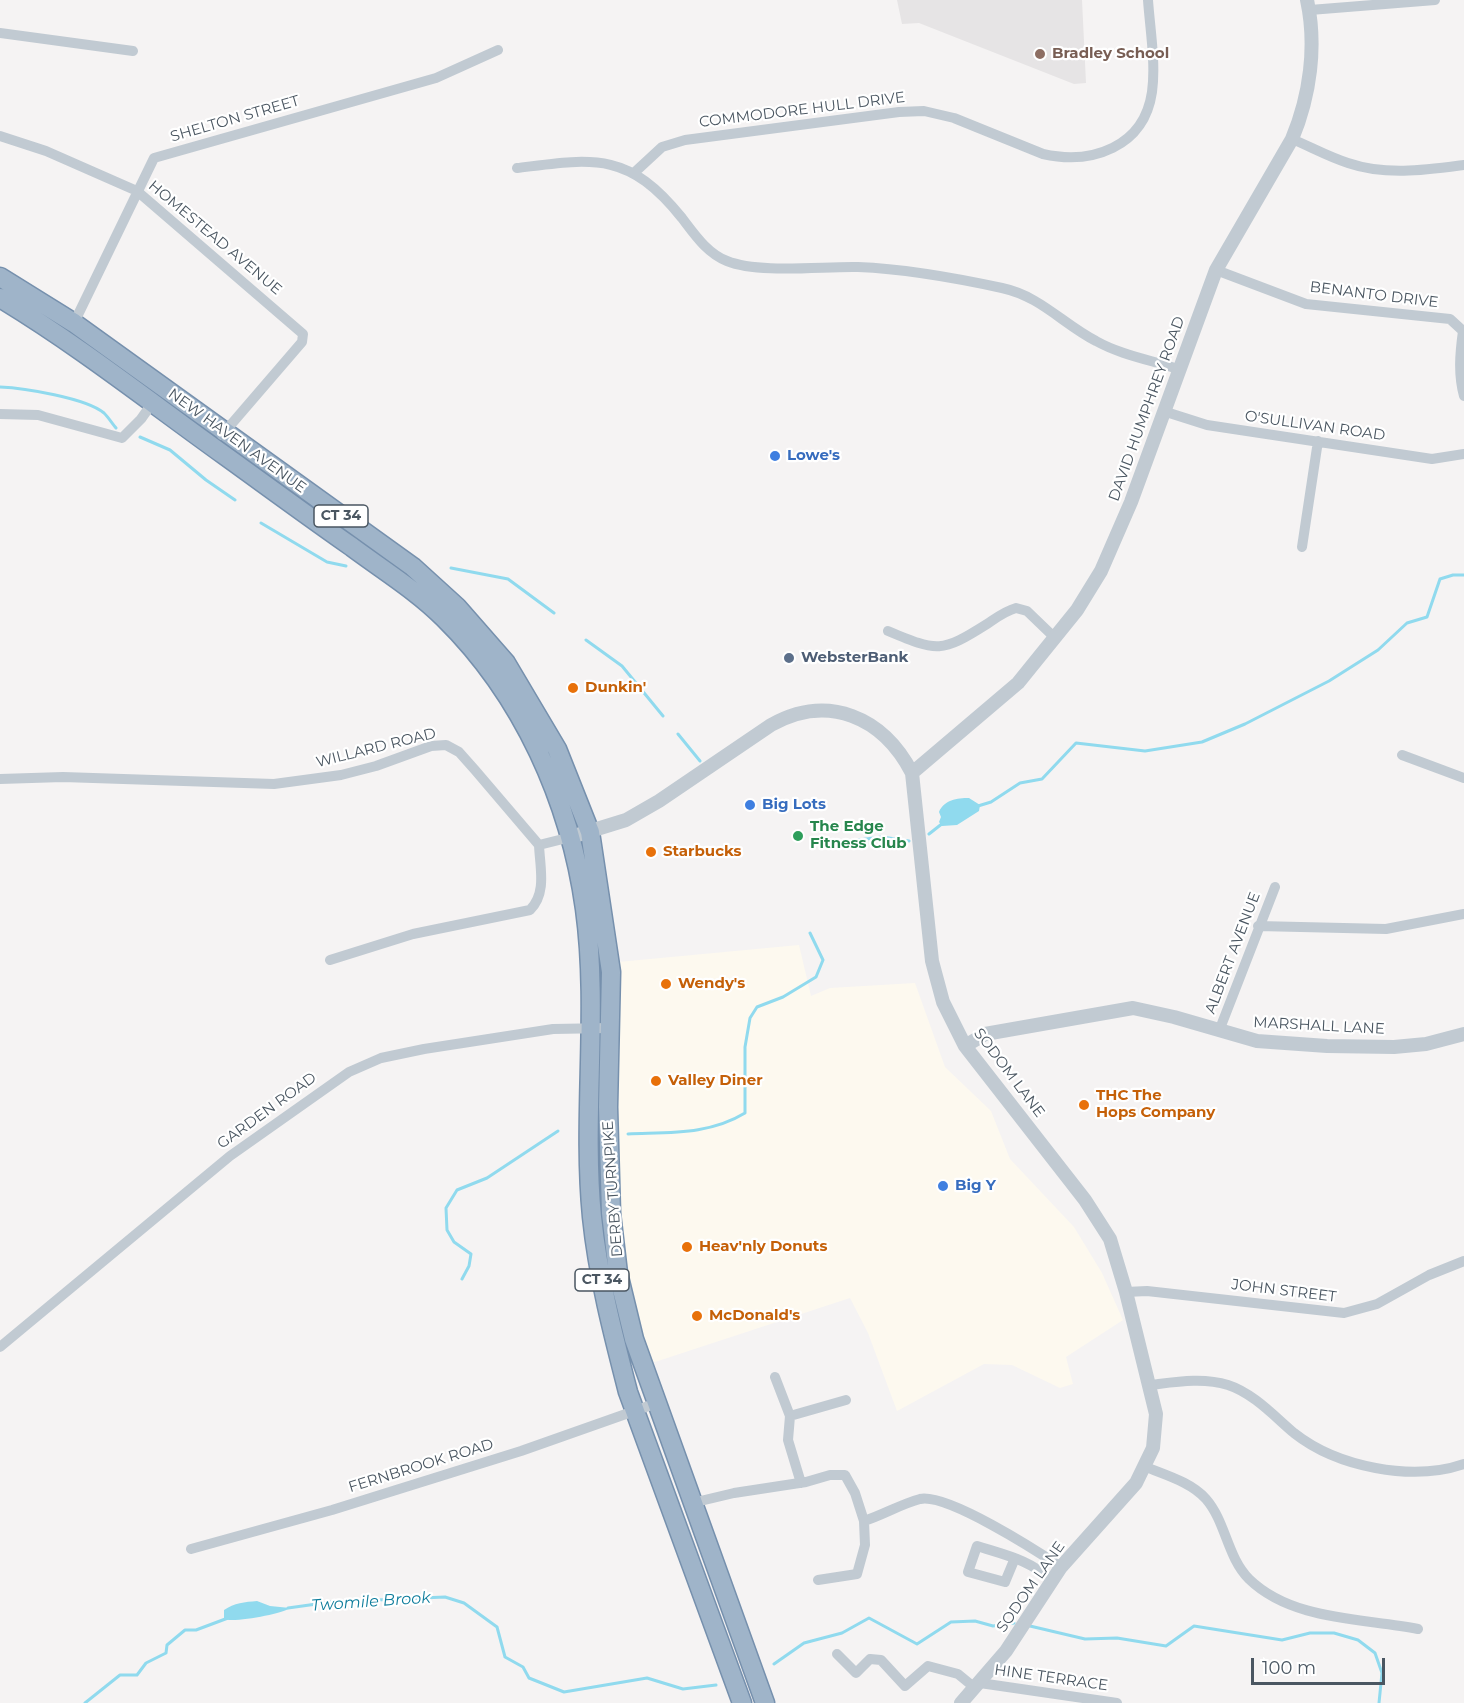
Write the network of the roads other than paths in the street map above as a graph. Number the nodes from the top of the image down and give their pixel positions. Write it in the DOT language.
graph roads {
  1 [pos="1148,0"];
  2 [pos="1435,0"];
  3 [pos="1309,5"];
  4 [pos="0,33"];
  5 [pos="498,50"];
  6 [pos="133,51"];
  7 [pos="0,136"];
  8 [pos="1292,139"];
  9 [pos="1464,165"];
  10 [pos="517,168"];
  11 [pos="635,172"];
  12 [pos="137,191"];
  13 [pos="1216,270"];
  14 [pos="0,278"];
  15 [pos="0,298"];
  16 [pos="74,323"];
  17 [pos="1178,369"];
  18 [pos="1464,396"];
  19 [pos="153,402"];
  20 [pos="1163,411"];
  21 [pos="0,414"];
  22 [pos="224,431"];
  23 [pos="1318,441"];
  24 [pos="214,448"];
  25 [pos="1464,454"];
  26 [pos="1302,547"];
  27 [pos="888,631"];
  28 [pos="1054,637"];
  29 [pos="1402,755"];
  30 [pos="912,773"];
  31 [pos="1464,778"];
  32 [pos="0,779"];
  33 [pos="590,832"];
  34 [pos="571,837"];
  35 [pos="539,845"];
  36 [pos="1275,886"];
  37 [pos="1464,914"];
  38 [pos="1258,926"];
  39 [pos="330,960"];
  40 [pos="589,1020"];
  41 [pos="609,1021"];
  42 [pos="1219,1031"];
  43 [pos="1464,1034"];
  44 [pos="965,1046"];
  45 [pos="1464,1261"];
  46 [pos="1126,1292"];
  47 [pos="0,1347"];
  48 [pos="648,1377"];
  49 [pos="775,1377"];
  50 [pos="626,1384"];
  51 [pos="1150,1385"];
  52 [pos="846,1400"];
  53 [pos="657,1403"];
  54 [pos="634,1410"];
  55 [pos="789,1416"];
  56 [pos="1464,1464"];
  57 [pos="1146,1467"];
  58 [pos="801,1483"];
  59 [pos="692,1503"];
  60 [pos="864,1521"];
  61 [pos="190,1549"];
  62 [pos="1014,1558"];
  63 [pos="1061,1567"];
  64 [pos="818,1580"];
  65 [pos="1052,1581"];
  66 [pos="1418,1629"];
  67 [pos="837,1654"];
  68 [pos="978,1686"];
  69 [pos="742,1703"];
  70 [pos="765,1703"];
  71 [pos="960,1703"];
  72 [pos="1117,1703"];
  1 -- 11 [label="street, COMMODORE HULL DRIVE"];
  2 -- 3 [label="street"];
  3 -- 8 [label="street, DAVID HUMPHREY ROAD"];
  4 -- 6 [label="street"];
  5 -- 12 [label="street, SHELTON STREET"];
  7 -- 12 [label="street, HOMESTEAD AVENUE"];
  8 -- 9 [label="street"];
  8 -- 13 [label="street, DAVID HUMPHREY ROAD"];
  10 -- 11 [label="street"];
  11 -- 17 [label="street"];
  12 -- 16 [label="street, SHELTON STREET"];
  12 -- 22 [label="street, HOMESTEAD AVENUE"];
  13 -- 17 [label="street, DAVID HUMPHREY ROAD"];
  13 -- 18 [label="street, BENANTO DRIVE"];
  14 -- 16 [label="highway, NEW HAVEN AVENUE / CT 34"];
  15 -- 19 [label="highway, NEW HAVEN AVENUE / CT 34"];
  16 -- 22 [label="highway, NEW HAVEN AVENUE / CT 34"];
  17 -- 20 [label="street, DAVID HUMPHREY ROAD"];
  19 -- 21 [label="street"];
  19 -- 24 [label="highway, NEW HAVEN AVENUE / CT 34"];
  20 -- 23 [label="street, O'SULLIVAN ROAD"];
  20 -- 28 [label="street, DAVID HUMPHREY ROAD"];
  22 -- 24 [label="street"];
  22 -- 33 [label="highway, NEW HAVEN AVENUE / CT 34"];
  23 -- 25 [label="street, O'SULLIVAN ROAD"];
  23 -- 26 [label="street"];
  24 -- 34 [label="highway, NEW HAVEN AVENUE / CT 34"];
  27 -- 28 [label="street"];
  28 -- 30 [label="street, DAVID HUMPHREY ROAD"];
  29 -- 31 [label="street"];
  30 -- 33 [label="street, SODOM LANE"];
  30 -- 44 [label="street, SODOM LANE"];
  32 -- 35 [label="street, WILLARD ROAD"];
  33 -- 34 [label="street, SODOM LANE"];
  33 -- 41 [label="highway, DERBY TURNPIKE / CT 34"];
  34 -- 35 [label="street"];
  34 -- 40 [label="highway, DERBY TURNPIKE / CT 34"];
  35 -- 39 [label="street"];
  36 -- 38 [label="street, ALBERT AVENUE"];
  37 -- 38 [label="street"];
  38 -- 42 [label="street, ALBERT AVENUE"];
  40 -- 41 [label="highway"];
  40 -- 47 [label="street, GARDEN ROAD"];
  40 -- 50 [label="highway, DERBY TURNPIKE / CT 34"];
  41 -- 48 [label="highway, DERBY TURNPIKE / CT 34"];
  42 -- 43 [label="street, MARSHALL LANE"];
  42 -- 44 [label="street, MARSHALL LANE"];
  44 -- 46 [label="street, SODOM LANE"];
  45 -- 46 [label="street, JOHN STREET"];
  46 -- 51 [label="street, SODOM LANE"];
  48 -- 50 [label="highway"];
  48 -- 53 [label="highway, DERBY TURNPIKE / CT 34"];
  49 -- 55 [label="street"];
  50 -- 54 [label="highway, DERBY TURNPIKE / CT 34"];
  51 -- 56 [label="street"];
  51 -- 57 [label="street, SODOM LANE"];
  52 -- 55 [label="street"];
  53 -- 54 [label="street, FERNBROOK ROAD"];
  53 -- 59 [label="highway, DERBY TURNPIKE / CT 34"];
  54 -- 61 [label="street, FERNBROOK ROAD"];
  54 -- 69 [label="highway, DERBY TURNPIKE / CT 34"];
  55 -- 58 [label="street"];
  57 -- 63 [label="street, SODOM LANE"];
  57 -- 66 [label="street"];
  58 -- 59 [label="street"];
  58 -- 60 [label="street"];
  59 -- 70 [label="highway, DERBY TURNPIKE / CT 34"];
  60 -- 63 [label="street"];
  60 -- 64 [label="street"];
  62 -- 65 [label="street"];
  63 -- 65 [label="street, SODOM LANE"];
  65 -- 68 [label="street, SODOM LANE"];
  67 -- 68 [label="street"];
  68 -- 71 [label="street, SODOM LANE"];
  68 -- 72 [label="street, HINE TERRACE"];
}
